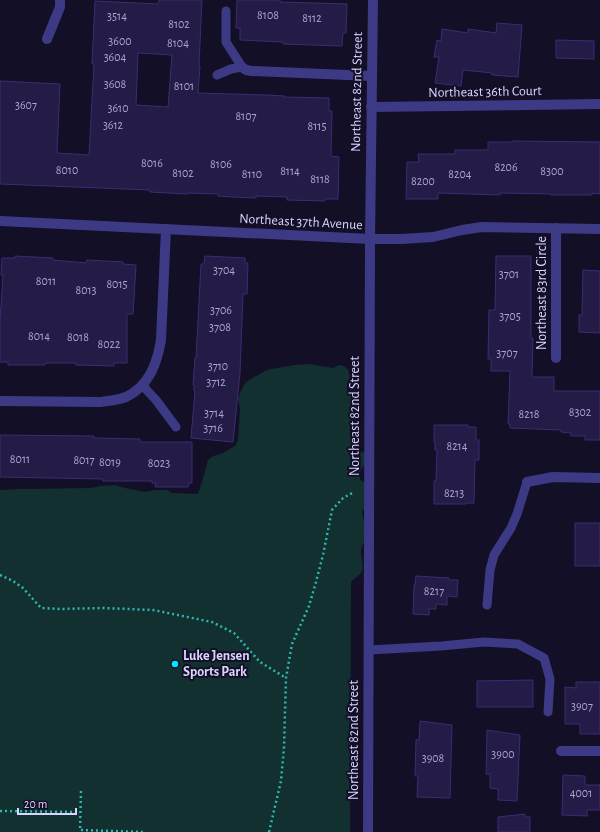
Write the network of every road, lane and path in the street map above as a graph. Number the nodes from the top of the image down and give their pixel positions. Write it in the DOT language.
graph roads {
  1 [pos="60,0"];
  2 [pos="373,0"];
  3 [pos="226,11"];
  4 [pos="47,39"];
  5 [pos="242,67"];
  6 [pos="216,75"];
  7 [pos="371,76"];
  8 [pos="600,104"];
  9 [pos="371,107"];
  10 [pos="0,221"];
  11 [pos="556,228"];
  12 [pos="166,229"];
  13 [pos="600,229"];
  14 [pos="370,239"];
  15 [pos="556,358"];
  16 [pos="139,387"];
  17 [pos="0,401"];
  18 [pos="176,427"];
  19 [pos="600,478"];
  20 [pos="527,482"];
  21 [pos="369,488"];
  22 [pos="0,575"];
  23 [pos="487,604"];
  24 [pos="369,650"];
  25 [pos="286,678"];
  26 [pos="548,712"];
  27 [pos="561,751"];
  28 [pos="600,751"];
  29 [pos="81,791"];
  30 [pos="0,811"];
  31 [pos="80,812"];
  32 [pos="145,832"];
  33 [pos="269,832"];
  34 [pos="368,832"];
  1 -- 4 [label="street"];
  2 -- 7 [label="street, Northeast 82nd Street"];
  3 -- 5 [label="lane"];
  5 -- 6 [label="lane"];
  5 -- 7 [label="street"];
  7 -- 9 [label="street, Northeast 82nd Street"];
  8 -- 9 [label="street, Northeast 36th Court"];
  9 -- 14 [label="street, Northeast 82nd Street"];
  10 -- 12 [label="street, Northeast 37th Avenue"];
  11 -- 13 [label="street, Northeast 37th Avenue"];
  11 -- 14 [label="street, Northeast 37th Avenue"];
  11 -- 15 [label="street, Northeast 83rd Circle"];
  12 -- 14 [label="street, Northeast 37th Avenue"];
  12 -- 16 [label="street"];
  14 -- 21 [label="street, Northeast 82nd Street"];
  16 -- 17 [label="street"];
  16 -- 18 [label="lane"];
  19 -- 20 [label="street"];
  20 -- 23 [label="lane"];
  21 -- 24 [label="street, Northeast 82nd Street"];
  21 -- 25 [label="path"];
  22 -- 25 [label="path"];
  24 -- 26 [label="lane"];
  24 -- 34 [label="street, Northeast 82nd Street"];
  25 -- 33 [label="path"];
  27 -- 28 [label="street"];
  29 -- 31 [label="path"];
  30 -- 31 [label="path"];
  31 -- 32 [label="path"];
}
